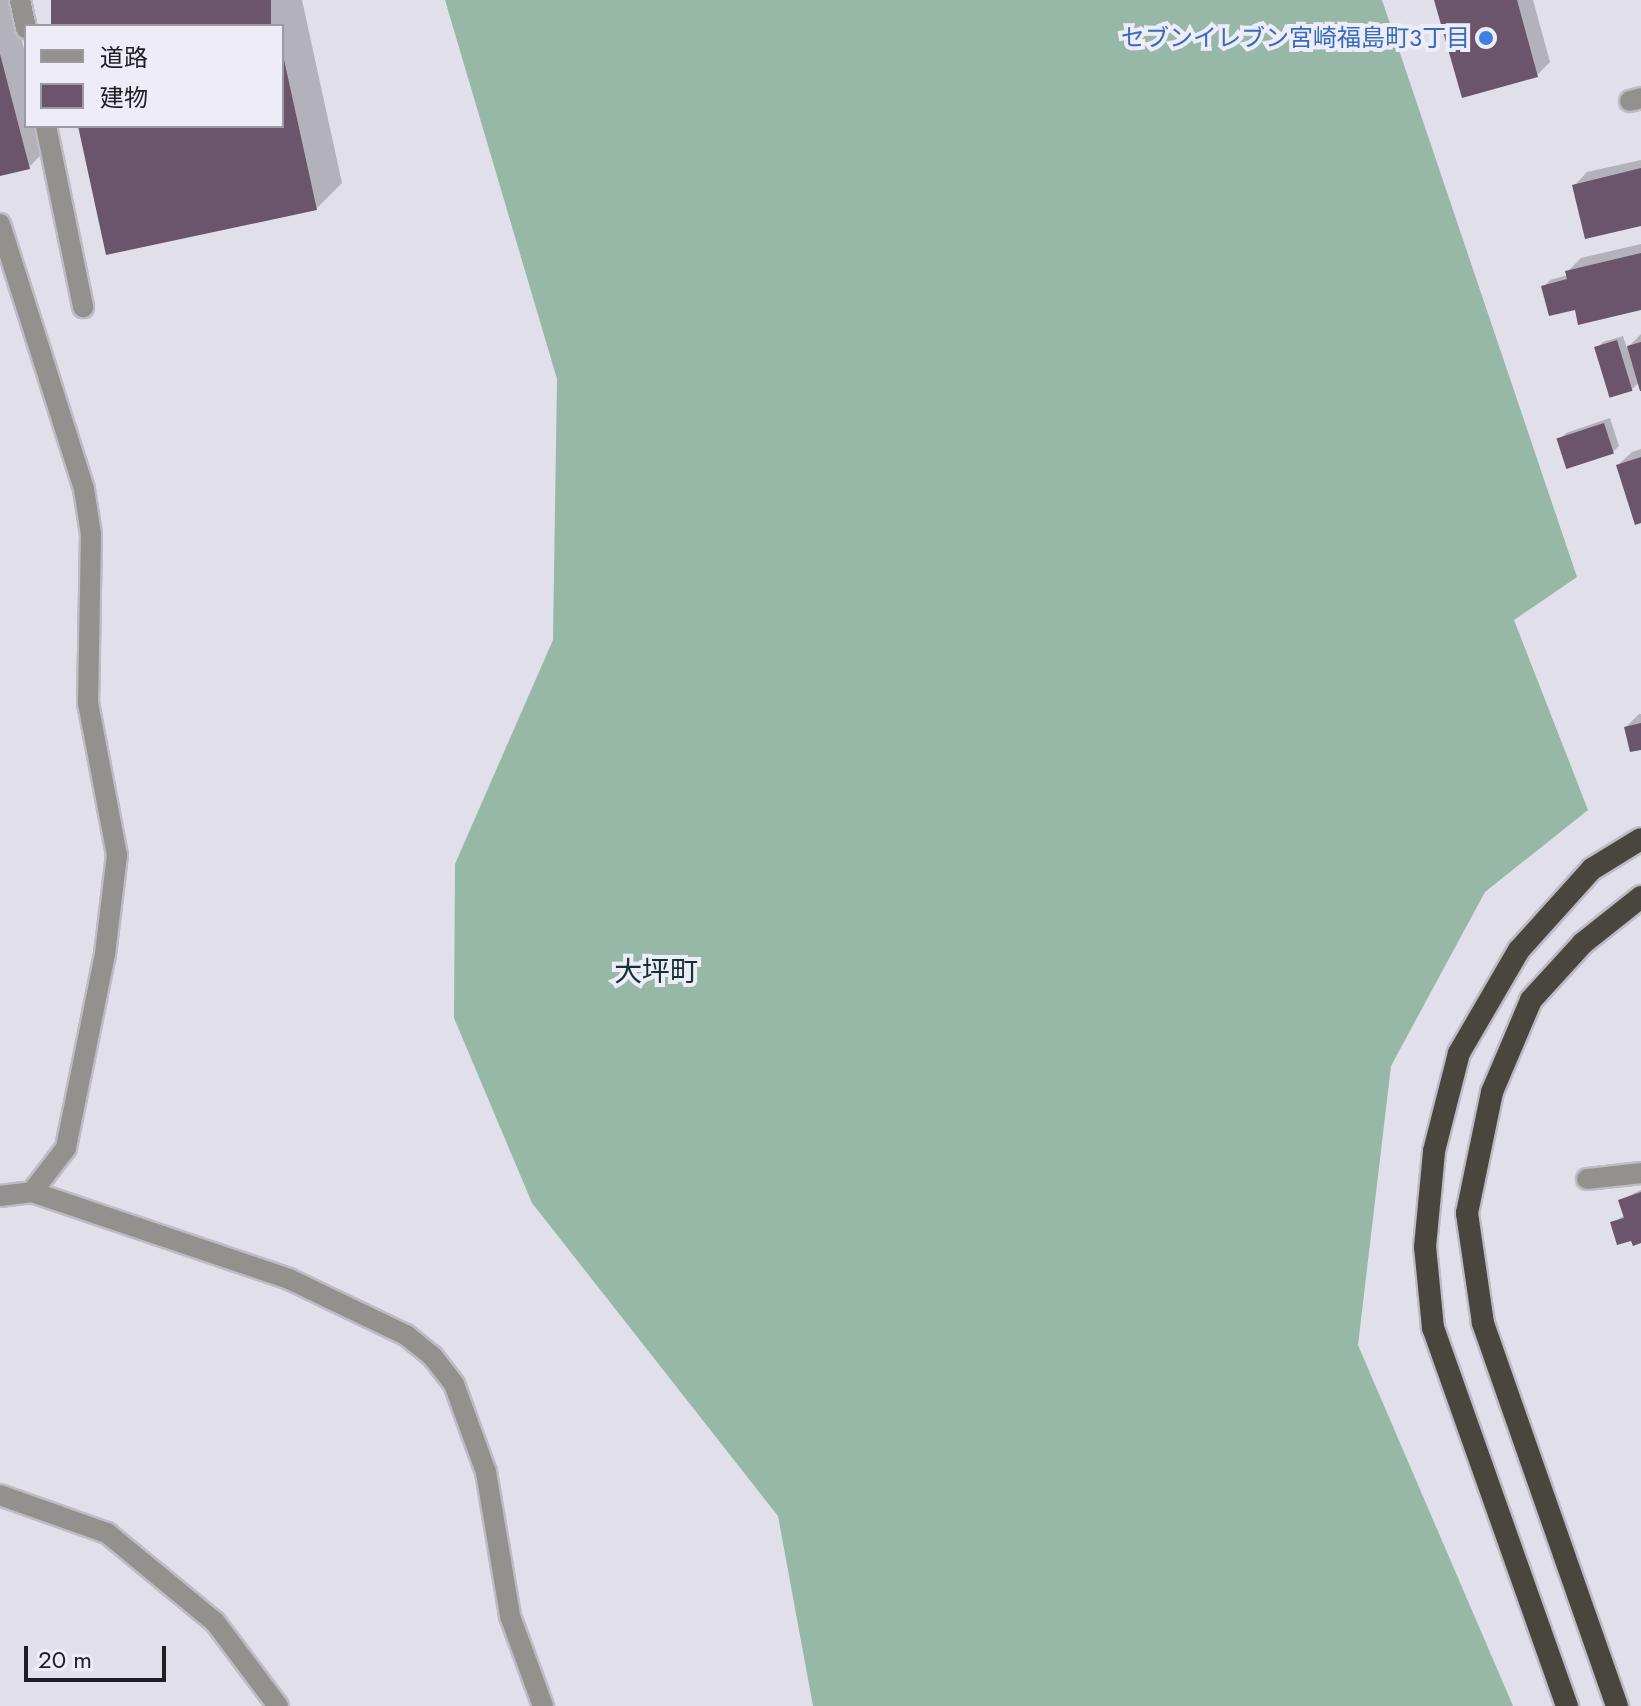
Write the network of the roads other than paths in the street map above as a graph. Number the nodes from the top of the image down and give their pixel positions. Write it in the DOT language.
graph roads {
  1 [pos="20,0"];
  2 [pos="25,24"];
  3 [pos="46,128"];
  4 [pos="0,224"];
  5 [pos="83,307"];
  6 [pos="1641,839"];
  7 [pos="1641,897"];
  8 [pos="1641,1173"];
  9 [pos="1587,1179"];
  10 [pos="32,1192"];
  11 [pos="0,1196"];
  12 [pos="0,1495"];
  13 [pos="278,1706"];
  14 [pos="543,1706"];
  15 [pos="1567,1706"];
  16 [pos="1617,1706"];
  1 -- 2 [label="street"];
  3 -- 5 [label="street"];
  4 -- 10 [label="street"];
  6 -- 15 [label="highway"];
  7 -- 16 [label="highway"];
  8 -- 9 [label="street"];
  10 -- 11 [label="street"];
  10 -- 14 [label="street"];
  12 -- 13 [label="street"];
}
